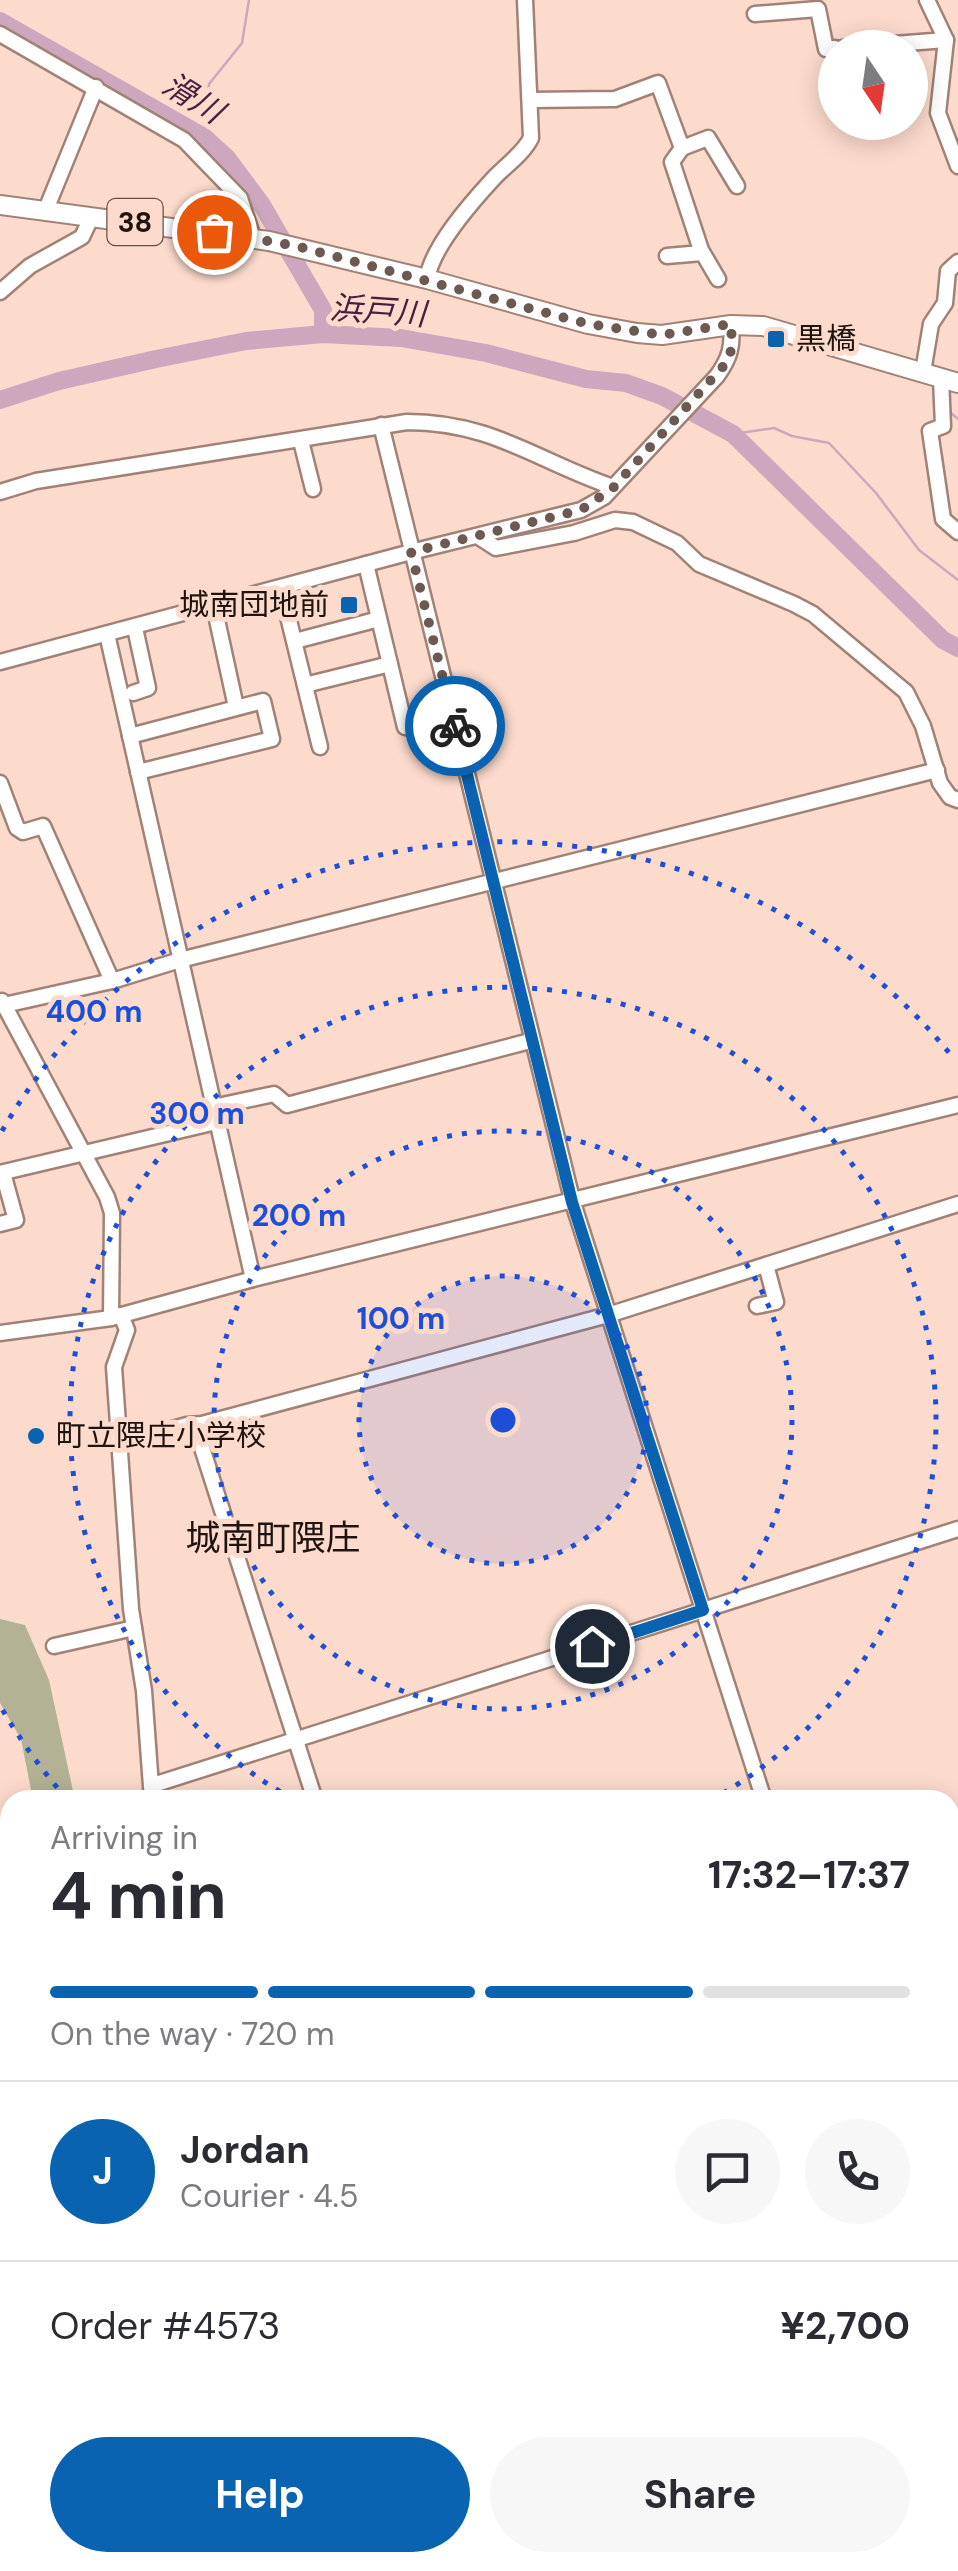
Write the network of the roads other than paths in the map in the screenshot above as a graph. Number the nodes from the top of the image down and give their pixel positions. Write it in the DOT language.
graph roads {
  1 [pos="525,0"];
  2 [pos="927,0"];
  3 [pos="756,14"];
  4 [pos="822,30"];
  5 [pos="0,34"];
  6 [pos="946,40"];
  7 [pos="928,41"];
  8 [pos="96,87"];
  9 [pos="530,100"];
  10 [pos="682,148"];
  11 [pos="958,166"];
  12 [pos="738,186"];
  13 [pos="0,204"];
  14 [pos="46,212"];
  15 [pos="91,218"];
  16 [pos="261,239"];
  17 [pos="702,253"];
  18 [pos="667,256"];
  19 [pos="958,262"];
  20 [pos="426,279"];
  21 [pos="718,279"];
  22 [pos="0,292"];
  23 [pos="731,324"];
  24 [pos="940,378"];
  25 [pos="382,425"];
  26 [pos="301,441"];
  27 [pos="616,484"];
  28 [pos="313,489"];
  29 [pos="0,492"];
  30 [pos="958,532"];
  31 [pos="479,537"];
  32 [pos="411,552"];
  33 [pos="366,564"];
  34 [pos="281,588"];
  35 [pos="214,606"];
  36 [pos="380,619"];
  37 [pos="134,628"];
  38 [pos="108,634"];
  39 [pos="295,641"];
  40 [pos="0,662"];
  41 [pos="390,664"];
  42 [pos="305,685"];
  43 [pos="132,692"];
  44 [pos="236,707"];
  45 [pos="405,726"];
  46 [pos="130,736"];
  47 [pos="320,747"];
  48 [pos="937,770"];
  49 [pos="138,772"];
  50 [pos="0,783"];
  51 [pos="958,800"];
  52 [pos="493,882"];
  53 [pos="180,960"];
  54 [pos="112,980"];
  55 [pos="1,1003"];
  56 [pos="530,1041"];
  57 [pos="958,1105"];
  58 [pos="214,1115"];
  59 [pos="84,1153"];
  60 [pos="2,1173"];
  61 [pos="572,1202"];
  62 [pos="958,1204"];
  63 [pos="0,1224"];
  64 [pos="766,1265"];
  65 [pos="253,1279"];
  66 [pos="756,1306"];
  67 [pos="608,1315"];
  68 [pos="116,1316"];
  69 [pos="0,1334"];
  70 [pos="195,1426"];
  71 [pos="121,1443"];
  72 [pos="958,1529"];
  73 [pos="703,1610"];
  74 [pos="134,1628"];
  75 [pos="54,1646"];
  76 [pos="296,1740"];
  77 [pos="152,1790"];
  78 [pos="160,1790"];
  79 [pos="312,1790"];
  80 [pos="761,1790"];
  1 -- 9 [label="street"];
  2 -- 6 [label="street"];
  3 -- 4 [label="street"];
  5 -- 8 [label="street"];
  6 -- 7 [label="street"];
  6 -- 11 [label="street"];
  8 -- 14 [label="street"];
  8 -- 16 [label="street"];
  9 -- 10 [label="street"];
  9 -- 20 [label="street"];
  10 -- 12 [label="street"];
  10 -- 17 [label="street"];
  13 -- 14 [label="main road, 38"];
  14 -- 15 [label="main road, 38"];
  15 -- 16 [label="main road, 38"];
  15 -- 22 [label="street"];
  16 -- 20 [label="main road, 38"];
  17 -- 18 [label="street"];
  17 -- 21 [label="street"];
  19 -- 24 [label="street"];
  20 -- 23 [label="main road, 38"];
  23 -- 24 [label="main road, 38"];
  23 -- 27 [label="street"];
  24 -- 30 [label="street"];
  25 -- 26 [label="street"];
  25 -- 27 [label="street"];
  25 -- 32 [label="street"];
  26 -- 28 [label="street"];
  26 -- 29 [label="street"];
  27 -- 31 [label="street"];
  31 -- 32 [label="street"];
  31 -- 48 [label="street"];
  32 -- 33 [label="street"];
  32 -- 52 [label="street"];
  33 -- 34 [label="street"];
  33 -- 36 [label="street"];
  34 -- 35 [label="street"];
  34 -- 39 [label="street"];
  35 -- 37 [label="street"];
  35 -- 44 [label="street"];
  36 -- 39 [label="street"];
  36 -- 41 [label="street"];
  37 -- 38 [label="street"];
  37 -- 43 [label="street"];
  38 -- 40 [label="street"];
  38 -- 46 [label="street"];
  39 -- 42 [label="street"];
  41 -- 42 [label="street"];
  41 -- 45 [label="street"];
  42 -- 47 [label="street"];
  44 -- 46 [label="street"];
  44 -- 49 [label="street"];
  46 -- 49 [label="street"];
  48 -- 51 [label="street"];
  48 -- 52 [label="street"];
  49 -- 53 [label="street"];
  50 -- 54 [label="street"];
  52 -- 53 [label="street"];
  52 -- 56 [label="street"];
  53 -- 54 [label="street"];
  53 -- 58 [label="street"];
  54 -- 55 [label="street"];
  55 -- 59 [label="street"];
  56 -- 58 [label="street"];
  56 -- 61 [label="street"];
  57 -- 61 [label="street"];
  58 -- 59 [label="street"];
  58 -- 65 [label="street"];
  59 -- 60 [label="street"];
  59 -- 68 [label="street"];
  60 -- 63 [label="street"];
  61 -- 65 [label="street"];
  61 -- 67 [label="street"];
  62 -- 64 [label="street"];
  64 -- 66 [label="street"];
  64 -- 67 [label="street"];
  65 -- 68 [label="street"];
  67 -- 70 [label="street"];
  67 -- 73 [label="street"];
  68 -- 69 [label="street"];
  68 -- 71 [label="street"];
  70 -- 71 [label="street"];
  70 -- 76 [label="street"];
  71 -- 74 [label="street"];
  72 -- 73 [label="street"];
  73 -- 76 [label="street"];
  73 -- 80 [label="street"];
  74 -- 75 [label="street"];
  74 -- 77 [label="street"];
  76 -- 78 [label="street"];
  76 -- 79 [label="street"];
}
